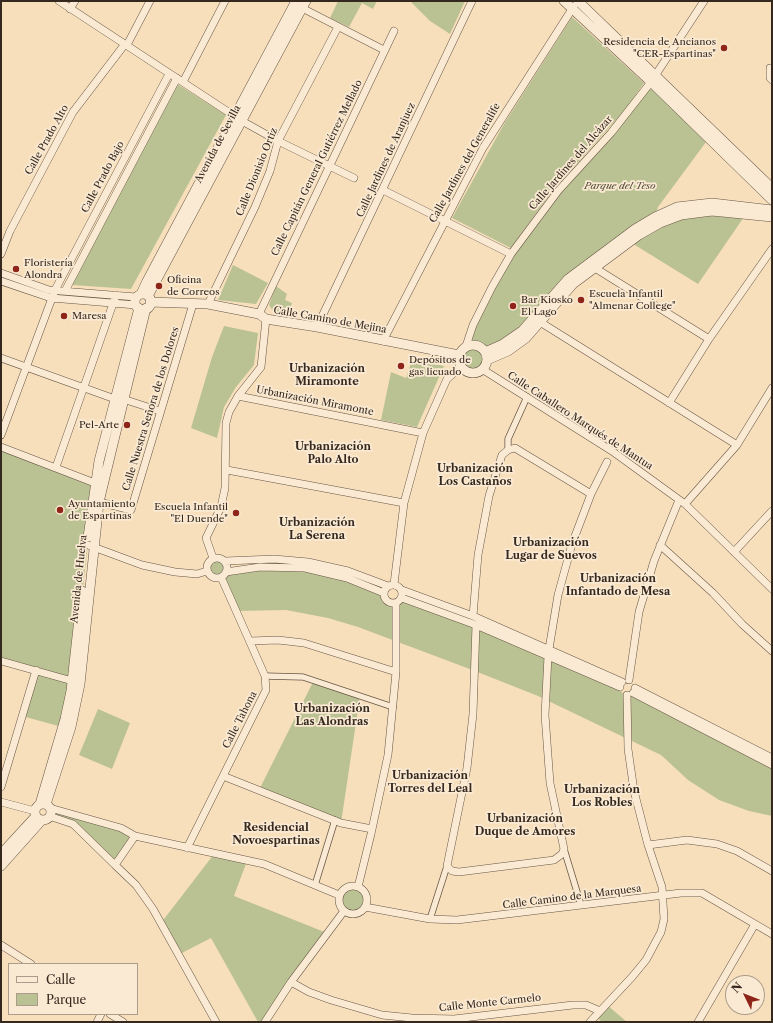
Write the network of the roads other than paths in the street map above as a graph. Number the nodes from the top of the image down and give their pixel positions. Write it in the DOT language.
graph roads {
  1 [pos="59,1"];
  2 [pos="75,1"];
  3 [pos="150,1"];
  4 [pos="225,1"];
  5 [pos="472,1"];
  6 [pos="564,1"];
  7 [pos="704,1"];
  8 [pos="301,3"];
  9 [pos="575,4"];
  10 [pos="70,9"];
  11 [pos="338,27"];
  12 [pos="394,31"];
  13 [pos="126,44"];
  14 [pos="384,50"];
  15 [pos="770,68"];
  16 [pos="169,74"];
  17 [pos="653,79"];
  18 [pos="180,80"];
  19 [pos="772,80"];
  20 [pos="238,119"];
  21 [pos="714,138"];
  22 [pos="278,141"];
  23 [pos="328,166"];
  24 [pos="354,178"];
  25 [pos="772,188"];
  26 [pos="383,190"];
  27 [pos="772,200"];
  28 [pos="772,210"];
  29 [pos="772,217"];
  30 [pos="444,220"];
  31 [pos="772,249"];
  32 [pos="1,254"];
  33 [pos="511,254"];
  34 [pos="596,268"];
  35 [pos="1,273"];
  36 [pos="1,281"];
  37 [pos="55,290"];
  38 [pos="65,291"];
  39 [pos="116,296"];
  40 [pos="51,298"];
  41 [pos="142,302"];
  42 [pos="114,303"];
  43 [pos="193,304"];
  44 [pos="208,304"];
  45 [pos="262,316"];
  46 [pos="540,322"];
  47 [pos="318,327"];
  48 [pos="709,339"];
  49 [pos="383,341"];
  50 [pos="466,346"];
  51 [pos="459,355"];
  52 [pos="1,358"];
  53 [pos="485,360"];
  54 [pos="461,367"];
  55 [pos="26,368"];
  56 [pos="85,388"];
  57 [pos="772,388"];
  58 [pos="238,396"];
  59 [pos="527,397"];
  60 [pos="119,399"];
  61 [pos="669,403"];
  62 [pos="160,411"];
  63 [pos="423,433"];
  64 [pos="1,435"];
  65 [pos="737,445"];
  66 [pos="1,447"];
  67 [pos="508,450"];
  68 [pos="607,462"];
  69 [pos="56,467"];
  70 [pos="227,470"];
  71 [pos="98,485"];
  72 [pos="591,494"];
  73 [pos="99,502"];
  74 [pos="682,502"];
  75 [pos="404,503"];
  76 [pos="772,511"];
  77 [pos="660,545"];
  78 [pos="90,546"];
  79 [pos="734,552"];
  80 [pos="213,558"];
  81 [pos="225,561"];
  82 [pos="207,571"];
  83 [pos="224,575"];
  84 [pos="391,585"];
  85 [pos="772,589"];
  86 [pos="384,593"];
  87 [pos="402,594"];
  88 [pos="396,603"];
  89 [pos="473,616"];
  90 [pos="476,625"];
  91 [pos="250,641"];
  92 [pos="772,651"];
  93 [pos="549,652"];
  94 [pos="1,661"];
  95 [pos="36,670"];
  96 [pos="396,672"];
  97 [pos="265,676"];
  98 [pos="76,682"];
  99 [pos="624,683"];
  100 [pos="632,692"];
  101 [pos="393,707"];
  102 [pos="772,758"];
  103 [pos="772,764"];
  104 [pos="223,776"];
  105 [pos="1,787"];
  106 [pos="1,802"];
  107 [pos="42,811"];
  108 [pos="335,820"];
  109 [pos="372,829"];
  110 [pos="135,836"];
  111 [pos="648,845"];
  112 [pos="187,848"];
  113 [pos="564,849"];
  114 [pos="1,854"];
  115 [pos="115,865"];
  116 [pos="1,866"];
  117 [pos="447,866"];
  118 [pos="772,871"];
  119 [pos="316,885"];
  120 [pos="358,887"];
  121 [pos="339,895"];
  122 [pos="664,896"];
  123 [pos="581,905"];
  124 [pos="365,907"];
  125 [pos="344,911"];
  126 [pos="430,919"];
  127 [pos="755,924"];
  128 [pos="772,934"];
  129 [pos="1,945"];
  130 [pos="29,963"];
  131 [pos="291,982"];
  132 [pos="600,1011"];
  133 [pos="112,1015"];
  134 [pos="411,1020"];
  135 [pos="123,1022"];
  136 [pos="216,1022"];
  137 [pos="265,1022"];
  138 [pos="590,1022"];
  139 [pos="698,1022"];
  1 -- 10 [label="street"];
  2 -- 10 [label="street"];
  3 -- 13 [label="street, Calle Prado Alto"];
  4 -- 18 [label="street, Calle Prado Bajo"];
  5 -- 26 [label="street, Calle Jardines de Aranjuez"];
  6 -- 9 [label="street"];
  7 -- 17 [label="street, Calle Jardines del Alcázar"];
  8 -- 11 [label="street"];
  8 -- 20 [label="street, Avenida de Sevilla"];
  9 -- 17 [label="street"];
  9 -- 30 [label="street, Calle Jardines del Generalife"];
  10 -- 13 [label="street"];
  11 -- 14 [label="street"];
  11 -- 22 [label="street, Calle Dionisio Ortiz"];
  12 -- 14 [label="street, Calle Capitán General Gutiérrez Mellado"];
  13 -- 16 [label="street"];
  13 -- 32 [label="street, Calle Prado Alto"];
  14 -- 23 [label="street, Calle Capitán General Gutiérrez Mellado"];
  15 -- 19 [label="street"];
  16 -- 18 [label="street"];
  16 -- 37 [label="street, Calle Prado Bajo"];
  17 -- 21 [label="street"];
  17 -- 33 [label="street, Calle Jardines del Alcázar"];
  18 -- 20 [label="street"];
  18 -- 38 [label="street, Calle Prado Bajo"];
  20 -- 22 [label="street"];
  20 -- 41 [label="street, Avenida de Sevilla"];
  21 -- 25 [label="street"];
  21 -- 27 [label="street"];
  22 -- 23 [label="street"];
  22 -- 44 [label="street, Calle Dionisio Ortiz"];
  23 -- 24 [label="street"];
  23 -- 45 [label="street, Calle Capitán General Gutiérrez Mellado"];
  26 -- 30 [label="street"];
  26 -- 47 [label="street, Calle Jardines de Aranjuez"];
  28 -- 53 [label="street"];
  29 -- 34 [label="street"];
  30 -- 33 [label="street"];
  30 -- 49 [label="street, Calle Jardines del Generalife"];
  31 -- 48 [label="street"];
  33 -- 50 [label="street, Calle Jardines del Alcázar"];
  34 -- 46 [label="street"];
  34 -- 48 [label="street"];
  35 -- 37 [label="street, Calle Camino de Mejina"];
  36 -- 40 [label="street, Calle Camino de Mejina"];
  37 -- 38 [label="street, Calle Camino de Mejina"];
  37 -- 40 [label="street, Calle Prado Bajo"];
  38 -- 39 [label="street, Calle Camino de Mejina"];
  39 -- 41 [label="street, Calle Camino de Mejina"];
  39 -- 42 [label="street"];
  40 -- 42 [label="street, Calle Camino de Mejina"];
  40 -- 55 [label="street, Calle Prado Bajo"];
  41 -- 42 [label="street, Calle Camino de Mejina"];
  41 -- 43 [label="street, Calle Camino de Mejina"];
  41 -- 60 [label="street, Avenida de Huelva"];
  42 -- 56 [label="street"];
  43 -- 44 [label="street, Calle Camino de Mejina"];
  43 -- 62 [label="street, Calle Nuestra Señora de los Dolores"];
  44 -- 45 [label="street, Calle Camino de Mejina"];
  45 -- 47 [label="street, Calle Camino de Mejina"];
  45 -- 58 [label="street, Urbanización Miramonte"];
  46 -- 53 [label="street"];
  46 -- 61 [label="street"];
  47 -- 49 [label="street, Calle Camino de Mejina"];
  48 -- 61 [label="street"];
  49 -- 51 [label="street, Calle Camino de Mejina"];
  50 -- 51 [label="street"];
  50 -- 53 [label="street"];
  51 -- 54 [label="street"];
  52 -- 55 [label="street"];
  53 -- 54 [label="street"];
  53 -- 59 [label="street, Calle Caballero Marqués de Mantua"];
  54 -- 63 [label="street"];
  55 -- 56 [label="street"];
  55 -- 64 [label="street, Calle Prado Bajo"];
  56 -- 60 [label="street"];
  56 -- 69 [label="street"];
  57 -- 65 [label="street"];
  58 -- 63 [label="street, Urbanización Miramonte"];
  58 -- 70 [label="street"];
  59 -- 67 [label="street"];
  59 -- 74 [label="street, Calle Caballero Marqués de Mantua"];
  60 -- 62 [label="street"];
  60 -- 71 [label="street, Avenida de Huelva"];
  61 -- 65 [label="street"];
  62 -- 73 [label="street, Calle Nuestra Señora de los Dolores"];
  63 -- 75 [label="street"];
  65 -- 74 [label="street"];
  66 -- 69 [label="street"];
  67 -- 72 [label="street"];
  67 -- 89 [label="street"];
  68 -- 72 [label="street"];
  69 -- 71 [label="street"];
  70 -- 75 [label="street"];
  70 -- 80 [label="street"];
  71 -- 73 [label="street, Avenida de Huelva"];
  71 -- 78 [label="street, Avenida de Huelva"];
  72 -- 93 [label="street"];
  73 -- 78 [label="street, Avenida de Huelva"];
  74 -- 77 [label="street"];
  74 -- 79 [label="street, Calle Caballero Marqués de Mantua"];
  75 -- 84 [label="street"];
  76 -- 79 [label="street"];
  77 -- 92 [label="street"];
  77 -- 99 [label="street"];
  78 -- 82 [label="street"];
  78 -- 98 [label="street, Avenida de Huelva"];
  79 -- 85 [label="street, Calle Caballero Marqués de Mantua"];
  80 -- 81 [label="street"];
  80 -- 82 [label="street"];
  81 -- 83 [label="street"];
  81 -- 84 [label="street"];
  82 -- 83 [label="street"];
  83 -- 86 [label="street"];
  83 -- 91 [label="street, Calle Tahona"];
  84 -- 86 [label="street"];
  84 -- 87 [label="street"];
  86 -- 88 [label="street"];
  87 -- 88 [label="street"];
  87 -- 89 [label="street"];
  87 -- 90 [label="street"];
  88 -- 96 [label="street"];
  89 -- 93 [label="street"];
  90 -- 93 [label="street"];
  90 -- 117 [label="street"];
  91 -- 96 [label="street"];
  91 -- 97 [label="street, Calle Tahona"];
  93 -- 99 [label="street"];
  93 -- 113 [label="street"];
  94 -- 95 [label="street"];
  95 -- 98 [label="street"];
  95 -- 105 [label="street"];
  96 -- 101 [label="street"];
  97 -- 101 [label="street"];
  97 -- 104 [label="street, Calle Tahona"];
  98 -- 107 [label="street, Avenida de Huelva"];
  99 -- 100 [label="street"];
  99 -- 100 [label="street"];
  100 -- 102 [label="street"];
  100 -- 103 [label="street"];
  100 -- 111 [label="street"];
  101 -- 109 [label="street"];
  104 -- 108 [label="street"];
  104 -- 112 [label="street, Calle Tahona"];
  106 -- 107 [label="street"];
  107 -- 110 [label="street"];
  107 -- 114 [label="street, Avenida de Huelva"];
  107 -- 115 [label="street"];
  107 -- 116 [label="street, Avenida de Huelva"];
  108 -- 109 [label="street"];
  108 -- 119 [label="street"];
  109 -- 120 [label="street"];
  110 -- 112 [label="street"];
  110 -- 115 [label="street"];
  111 -- 118 [label="street"];
  111 -- 122 [label="street"];
  112 -- 119 [label="street"];
  113 -- 117 [label="street"];
  113 -- 123 [label="street"];
  115 -- 136 [label="street"];
  117 -- 126 [label="street"];
  119 -- 121 [label="street"];
  120 -- 121 [label="street"];
  120 -- 124 [label="street"];
  121 -- 125 [label="street"];
  122 -- 123 [label="street, Calle Camino de la Marquesa"];
  122 -- 127 [label="street, Calle Camino de la Marquesa"];
  122 -- 132 [label="street"];
  123 -- 126 [label="street, Calle Camino de la Marquesa"];
  124 -- 125 [label="street"];
  124 -- 126 [label="street, Calle Camino de la Marquesa"];
  125 -- 131 [label="street"];
  127 -- 128 [label="street, Calle Camino de la Marquesa"];
  127 -- 139 [label="street"];
  129 -- 130 [label="street"];
  131 -- 134 [label="street, Calle Monte Carmelo"];
  131 -- 137 [label="street"];
  132 -- 134 [label="street, Calle Monte Carmelo"];
  132 -- 138 [label="street"];
  133 -- 135 [label="street"];
}
